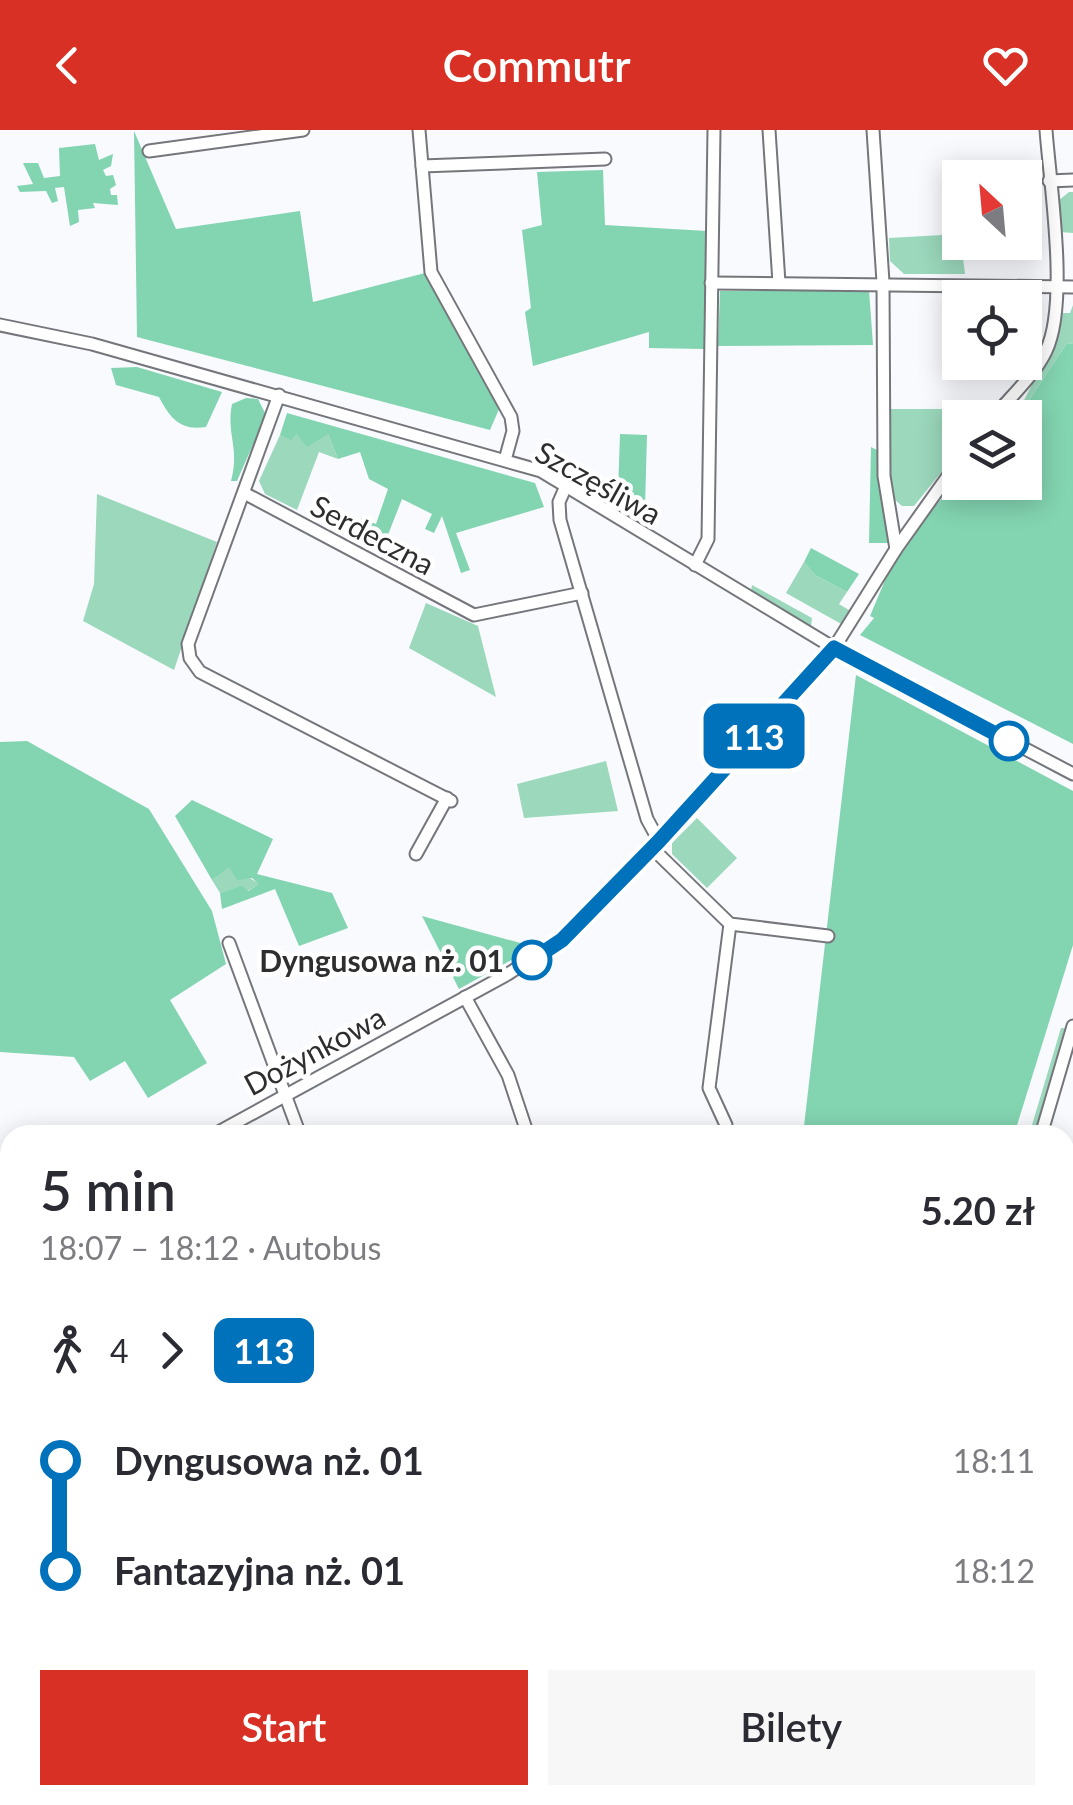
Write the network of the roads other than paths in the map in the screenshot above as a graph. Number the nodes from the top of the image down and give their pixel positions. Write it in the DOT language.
graph roads {
  1 [pos="304,130"];
  2 [pos="419,130"];
  3 [pos="714,130"];
  4 [pos="768,130"];
  5 [pos="873,130"];
  6 [pos="1046,130"];
  7 [pos="149,151"];
  8 [pos="605,159"];
  9 [pos="422,166"];
  10 [pos="1073,180"];
  11 [pos="1049,181"];
  12 [pos="883,282"];
  13 [pos="711,283"];
  14 [pos="779,283"];
  15 [pos="1056,284"];
  16 [pos="1073,286"];
  17 [pos="0,324"];
  18 [pos="279,395"];
  19 [pos="1008,400"];
  20 [pos="505,460"];
  21 [pos="942,484"];
  22 [pos="566,486"];
  23 [pos="244,494"];
  24 [pos="896,549"];
  25 [pos="695,565"];
  26 [pos="582,593"];
  27 [pos="834,648"];
  28 [pos="1073,774"];
  29 [pos="656,844"];
  30 [pos="416,854"];
  31 [pos="730,924"];
  32 [pos="828,936"];
  33 [pos="229,943"];
  34 [pos="465,997"];
  35 [pos="1073,1026"];
  36 [pos="285,1094"];
  37 [pos="231,1125"];
  38 [pos="296,1125"];
  39 [pos="525,1125"];
  40 [pos="726,1125"];
  41 [pos="1044,1125"];
  1 -- 7 [label="street"];
  2 -- 9 [label="street"];
  3 -- 13 [label="street"];
  4 -- 14 [label="street"];
  5 -- 12 [label="street"];
  6 -- 11 [label="street"];
  8 -- 9 [label="street"];
  9 -- 20 [label="street"];
  10 -- 11 [label="street"];
  11 -- 15 [label="street"];
  12 -- 14 [label="street"];
  12 -- 15 [label="street"];
  12 -- 24 [label="street"];
  13 -- 14 [label="street"];
  13 -- 25 [label="street"];
  15 -- 16 [label="street"];
  15 -- 19 [label="street"];
  17 -- 18 [label="street, Szczęśliwa"];
  18 -- 20 [label="street, Szczęśliwa"];
  18 -- 23 [label="street"];
  20 -- 22 [label="street, Szczęśliwa"];
  21 -- 24 [label="street, Dożynkowa"];
  22 -- 25 [label="street, Szczęśliwa"];
  22 -- 26 [label="street"];
  23 -- 26 [label="street, Serdeczna"];
  23 -- 30 [label="street"];
  24 -- 27 [label="street, Dożynkowa"];
  25 -- 27 [label="street, Szczęśliwa"];
  26 -- 29 [label="street"];
  27 -- 28 [label="street, Szczęśliwa"];
  27 -- 29 [label="street, Dożynkowa"];
  29 -- 31 [label="street"];
  29 -- 34 [label="street, Dożynkowa"];
  31 -- 32 [label="street"];
  31 -- 40 [label="street"];
  33 -- 36 [label="street"];
  34 -- 36 [label="street, Dożynkowa"];
  34 -- 39 [label="street"];
  35 -- 41 [label="street"];
  36 -- 37 [label="street, Dożynkowa"];
  36 -- 38 [label="street"];
}
